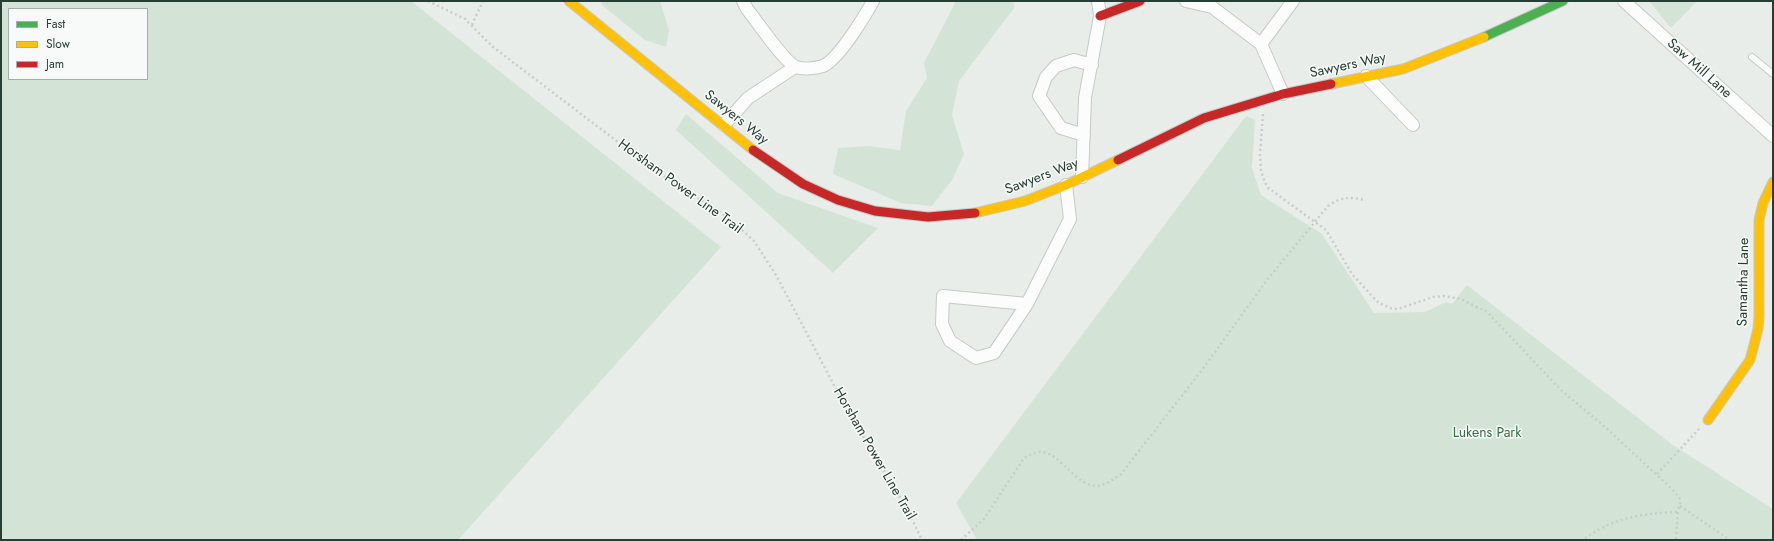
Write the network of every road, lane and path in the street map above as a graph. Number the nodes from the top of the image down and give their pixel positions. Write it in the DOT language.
graph roads {
  1 [pos="428,1"];
  2 [pos="483,1"];
  3 [pos="569,1"];
  4 [pos="744,1"];
  5 [pos="873,1"];
  6 [pos="1098,1"];
  7 [pos="1140,1"];
  8 [pos="1186,1"];
  9 [pos="1294,1"];
  10 [pos="1564,1"];
  11 [pos="1624,1"];
  12 [pos="1213,4"];
  13 [pos="1100,16"];
  14 [pos="472,25"];
  15 [pos="1261,44"];
  16 [pos="1752,57"];
  17 [pos="1092,65"];
  18 [pos="795,67"];
  19 [pos="1773,74"];
  20 [pos="1366,76"];
  21 [pos="1283,94"];
  22 [pos="1264,99"];
  23 [pos="724,124"];
  24 [pos="1413,124"];
  25 [pos="1084,135"];
  26 [pos="1773,136"];
  27 [pos="1082,177"];
  28 [pos="1773,182"];
  29 [pos="1066,185"];
  30 [pos="1366,200"];
  31 [pos="1315,222"];
  32 [pos="1027,304"];
  33 [pos="1708,420"];
  34 [pos="1657,474"];
  35 [pos="1680,506"];
  36 [pos="1678,510"];
  37 [pos="1676,539"];
  38 [pos="922,540"];
  39 [pos="961,540"];
  40 [pos="1583,540"];
  41 [pos="1730,540"];
  1 -- 14 [label="path, Horsham Power Line Trail"];
  2 -- 14 [label="path"];
  3 -- 23 [label="street, Sawyers Way"];
  4 -- 18 [label="street"];
  5 -- 18 [label="street"];
  6 -- 13 [label="street"];
  7 -- 13 [label="street"];
  8 -- 12 [label="street"];
  9 -- 15 [label="street"];
  10 -- 20 [label="street, Sawyers Way"];
  11 -- 26 [label="street, Saw Mill Lane"];
  12 -- 15 [label="street"];
  13 -- 17 [label="street"];
  14 -- 38 [label="path, Horsham Power Line Trail"];
  15 -- 21 [label="street"];
  16 -- 19 [label="lane"];
  17 -- 25 [label="street"];
  17 -- 25 [label="street"];
  18 -- 23 [label="street"];
  20 -- 21 [label="street, Sawyers Way"];
  20 -- 24 [label="street"];
  21 -- 22 [label="street, Sawyers Way"];
  22 -- 27 [label="street, Sawyers Way"];
  22 -- 31 [label="path"];
  23 -- 29 [label="street, Sawyers Way"];
  25 -- 27 [label="street"];
  27 -- 29 [label="street, Sawyers Way"];
  28 -- 33 [label="street, Samantha Lane"];
  29 -- 32 [label="street"];
  30 -- 31 [label="path"];
  31 -- 34 [label="path"];
  31 -- 39 [label="path"];
  32 -- 32 [label="street"];
  33 -- 34 [label="path"];
  34 -- 35 [label="path"];
  35 -- 36 [label="path"];
  35 -- 41 [label="path"];
  36 -- 37 [label="path"];
  36 -- 40 [label="path"];
}
